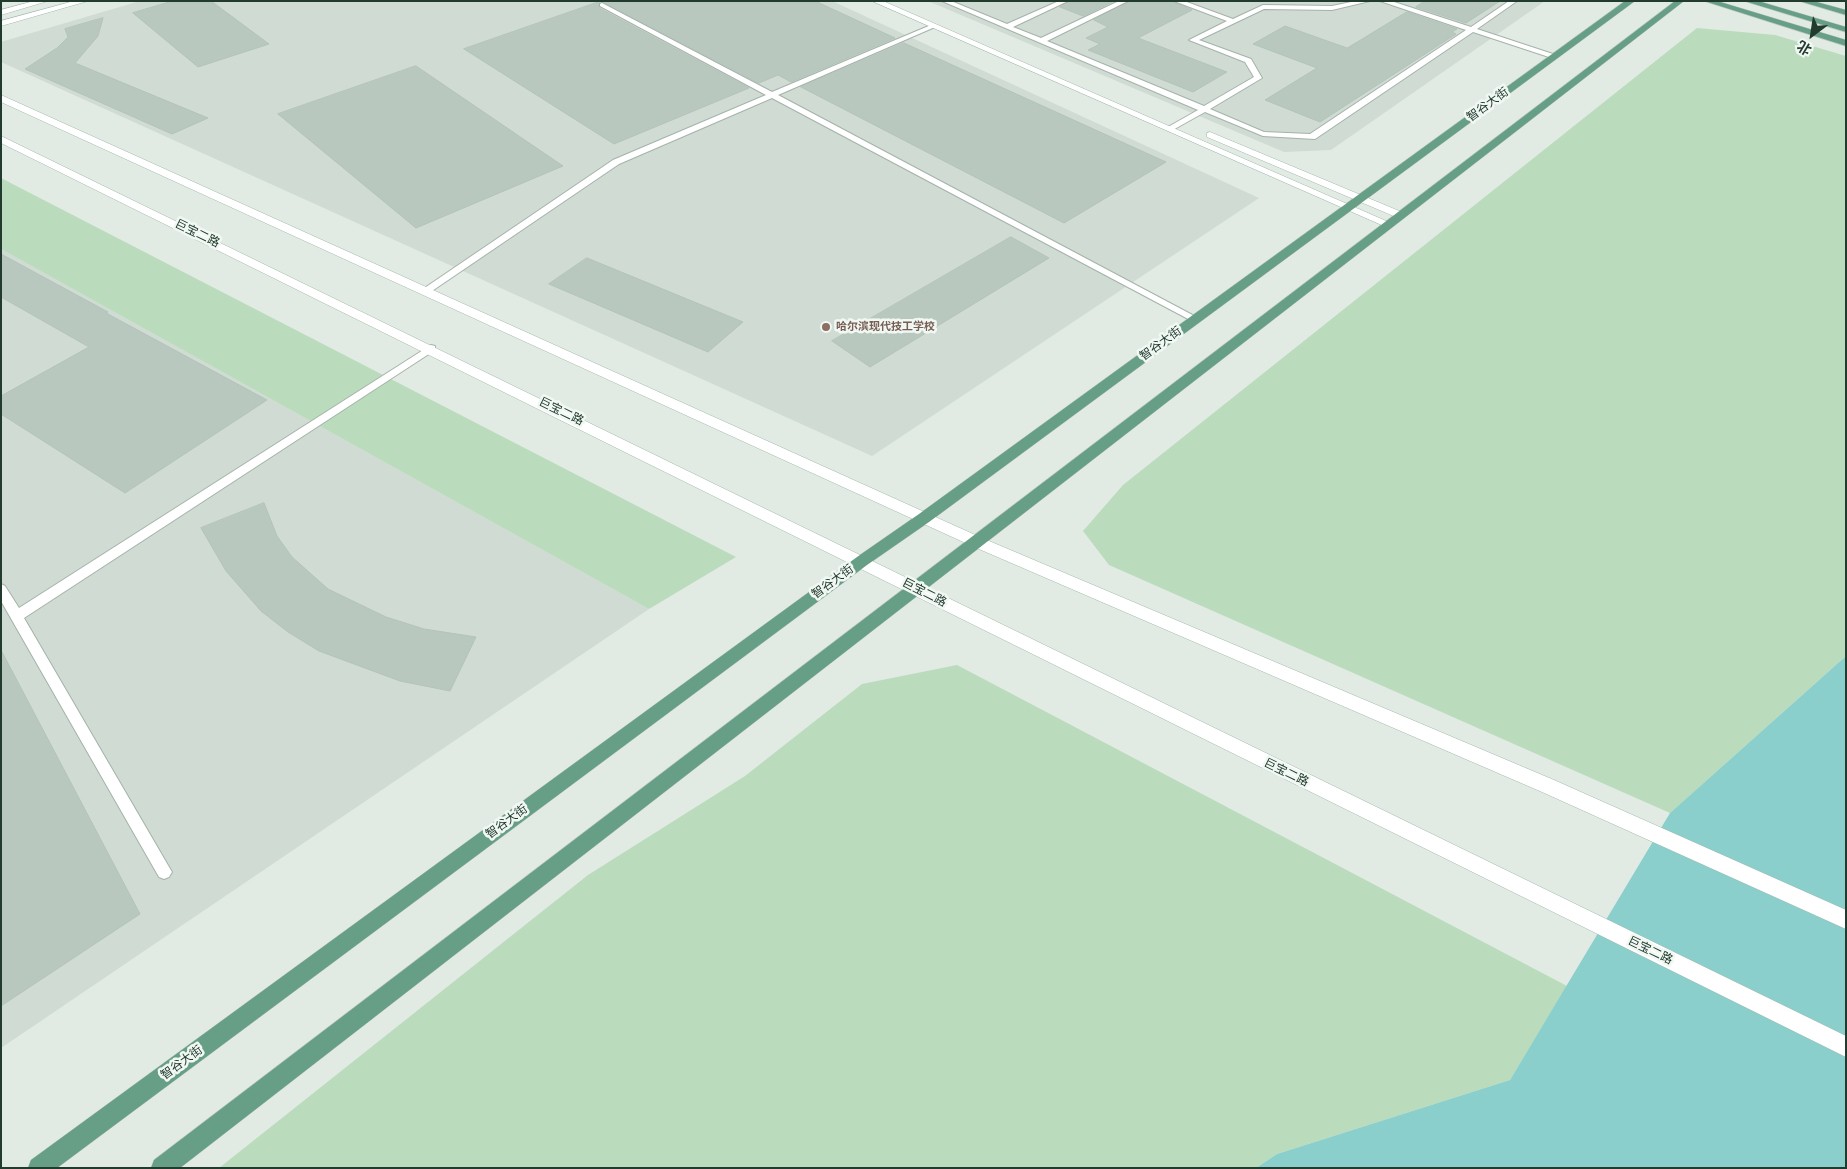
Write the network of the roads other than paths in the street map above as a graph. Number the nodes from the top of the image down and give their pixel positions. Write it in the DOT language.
graph roads {
  1 [pos="44,1"];
  2 [pos="84,1"];
  3 [pos="876,1"];
  4 [pos="899,1"];
  5 [pos="945,1"];
  6 [pos="1065,1"];
  7 [pos="1125,1"];
  8 [pos="1177,1"];
  9 [pos="1367,1"];
  10 [pos="1383,1"];
  11 [pos="1514,1"];
  12 [pos="1631,1"];
  13 [pos="1680,1"];
  14 [pos="1708,1"];
  15 [pos="1748,1"];
  16 [pos="1803,1"];
  17 [pos="602,5"];
  18 [pos="1,13"];
  19 [pos="1846,13"];
  20 [pos="1233,21"];
  21 [pos="1,24"];
  22 [pos="933,26"];
  23 [pos="1007,27"];
  24 [pos="1472,30"];
  25 [pos="1846,30"];
  26 [pos="1041,41"];
  27 [pos="1846,43"];
  28 [pos="1555,56"];
  29 [pos="772,95"];
  30 [pos="1,98"];
  31 [pos="1204,110"];
  32 [pos="1182,123"];
  33 [pos="1171,129"];
  34 [pos="1,139"];
  35 [pos="1354,203"];
  36 [pos="1394,219"];
  37 [pos="426,291"];
  38 [pos="1195,318"];
  39 [pos="431,348"];
  40 [pos="924,518"];
  41 [pos="977,542"];
  42 [pos="862,561"];
  43 [pos="1,588"];
  44 [pos="915,589"];
  45 [pos="17,616"];
  46 [pos="164,872"];
  47 [pos="1846,920"];
  48 [pos="1846,1047"];
  49 [pos="39,1168"];
  50 [pos="162,1168"];
  1 -- 18 [label="street"];
  2 -- 21 [label="street"];
  3 -- 22 [label="street"];
  4 -- 32 [label="street"];
  5 -- 23 [label="lane"];
  6 -- 23 [label="lane"];
  7 -- 26 [label="lane"];
  8 -- 20 [label="lane"];
  9 -- 20 [label="lane"];
  10 -- 24 [label="lane"];
  11 -- 24 [label="lane"];
  12 -- 28 [label="main road, 智谷大街"];
  13 -- 36 [label="main road"];
  14 -- 27 [label="main road"];
  15 -- 25 [label="main road"];
  16 -- 19 [label="main road"];
  17 -- 29 [label="lane"];
  20 -- 31 [label="lane"];
  22 -- 29 [label="lane"];
  22 -- 33 [label="street"];
  23 -- 26 [label="lane"];
  24 -- 28 [label="lane"];
  24 -- 31 [label="lane"];
  26 -- 31 [label="lane"];
  28 -- 35 [label="main road, 智谷大街"];
  29 -- 37 [label="lane"];
  29 -- 38 [label="lane"];
  30 -- 37 [label="street"];
  31 -- 32 [label="lane"];
  32 -- 33 [label="lane"];
  32 -- 35 [label="street"];
  33 -- 35 [label="street"];
  34 -- 39 [label="street, 巨宝二路"];
  35 -- 36 [label="street"];
  35 -- 36 [label="street"];
  35 -- 38 [label="main road, 智谷大街"];
  36 -- 41 [label="main road"];
  37 -- 40 [label="street"];
  38 -- 40 [label="main road, 智谷大街"];
  39 -- 42 [label="street, 巨宝二路"];
  39 -- 45 [label="lane"];
  40 -- 41 [label="street"];
  40 -- 42 [label="main road, 智谷大街"];
  41 -- 44 [label="main road"];
  41 -- 47 [label="street"];
  42 -- 44 [label="street, 巨宝二路"];
  42 -- 49 [label="main road, 智谷大街"];
  43 -- 45 [label="lane"];
  44 -- 48 [label="street, 巨宝二路"];
  44 -- 50 [label="main road"];
  45 -- 46 [label="lane"];
}
